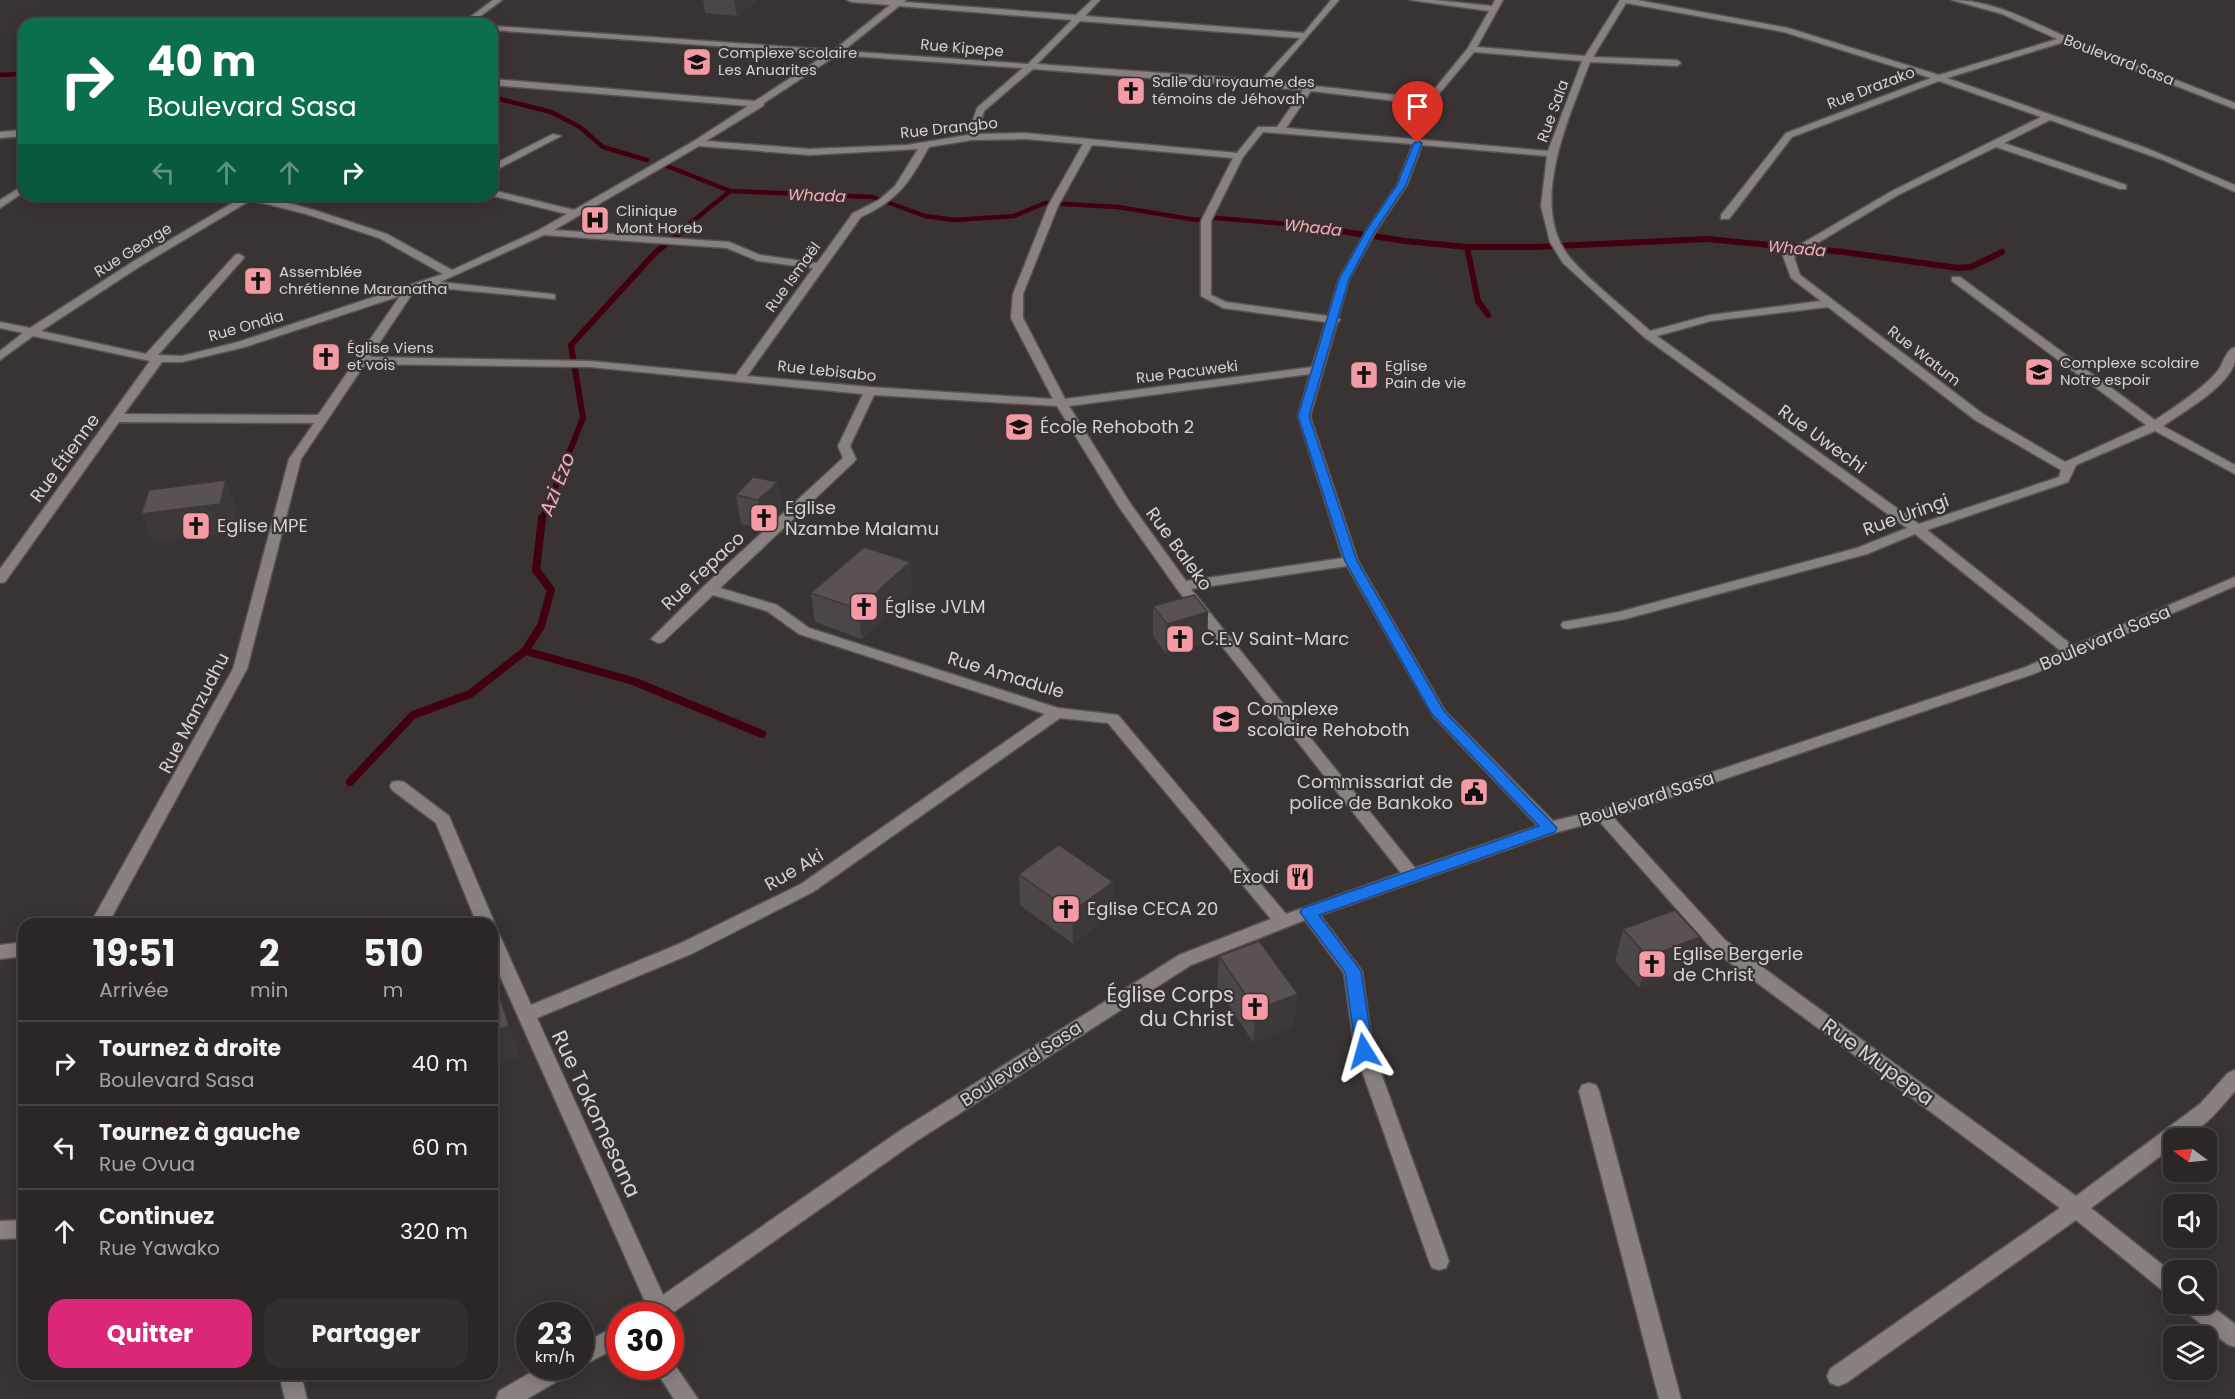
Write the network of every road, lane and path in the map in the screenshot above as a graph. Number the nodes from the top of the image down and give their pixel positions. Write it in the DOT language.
graph roads {
  1 [pos="498,0"];
  2 [pos="851,0"];
  3 [pos="1096,0"];
  4 [pos="1335,0"];
  5 [pos="1414,0"];
  6 [pos="1499,0"];
  7 [pos="1624,0"];
  8 [pos="1956,0"];
  9 [pos="1990,0"];
  10 [pos="899,2"];
  11 [pos="1494,9"];
  12 [pos="2005,12"];
  13 [pos="1077,17"];
  14 [pos="473,18"];
  15 [pos="498,28"];
  16 [pos="1306,36"];
  17 [pos="2064,39"];
  18 [pos="1472,49"];
  19 [pos="836,52"];
  20 [pos="1587,59"];
  21 [pos="1677,63"];
  22 [pos="1029,68"];
  23 [pos="1942,77"];
  24 [pos="498,82"];
  25 [pos="1263,83"];
  26 [pos="1308,89"];
  27 [pos="760,104"];
  28 [pos="2235,106"];
  29 [pos="2049,117"];
  30 [pos="1280,130"];
  31 [pos="18,134"];
  32 [pos="0,135"];
  33 [pos="556,136"];
  34 [pos="972,137"];
  35 [pos="1089,142"];
  36 [pos="697,143"];
  37 [pos="1418,143"];
  38 [pos="1998,144"];
  39 [pos="924,147"];
  40 [pos="1551,154"];
  41 [pos="1239,156"];
  42 [pos="498,166"];
  43 [pos="2123,187"];
  44 [pos="2235,189"];
  45 [pos="18,192"];
  46 [pos="498,194"];
  47 [pos="243,201"];
  48 [pos="269,201"];
  49 [pos="0,205"];
  50 [pos="574,213"];
  51 [pos="1725,217"];
  52 [pos="543,232"];
  53 [pos="1557,245"];
  54 [pos="239,257"];
  55 [pos="820,266"];
  56 [pos="452,274"];
  57 [pos="1956,279"];
  58 [pos="426,284"];
  59 [pos="410,289"];
  60 [pos="551,297"];
  61 [pos="1830,303"];
  62 [pos="1334,320"];
  63 [pos="0,325"];
  64 [pos="30,333"];
  65 [pos="1648,335"];
  66 [pos="2235,350"];
  67 [pos="0,357"];
  68 [pos="154,358"];
  69 [pos="361,360"];
  70 [pos="1317,370"];
  71 [pos="739,378"];
  72 [pos="870,391"];
  73 [pos="1061,403"];
  74 [pos="116,418"];
  75 [pos="321,420"];
  76 [pos="2155,426"];
  77 [pos="2068,469"];
  78 [pos="2235,470"];
  79 [pos="1917,529"];
  80 [pos="1351,561"];
  81 [pos="5,565"];
  82 [pos="0,579"];
  83 [pos="2235,581"];
  84 [pos="1182,586"];
  85 [pos="709,589"];
  86 [pos="1568,625"];
  87 [pos="658,639"];
  88 [pos="2070,651"];
  89 [pos="1057,713"];
  90 [pos="398,786"];
  91 [pos="1602,815"];
  92 [pos="1550,828"];
  93 [pos="1412,876"];
  94 [pos="1308,912"];
  95 [pos="102,918"];
  96 [pos="484,918"];
  97 [pos="1284,923"];
  98 [pos="18,950"];
  99 [pos="0,952"];
  100 [pos="498,959"];
  101 [pos="525,1015"];
  102 [pos="2235,1078"];
  103 [pos="1589,1091"];
  104 [pos="2076,1208"];
  105 [pos="18,1229"];
  106 [pos="0,1230"];
  107 [pos="1439,1261"];
  108 [pos="2163,1278"];
  109 [pos="650,1302"];
  110 [pos="668,1302"];
  111 [pos="2206,1314"];
  112 [pos="2235,1337"];
  113 [pos="1838,1376"];
  114 [pos="291,1380"];
  115 [pos="539,1380"];
  116 [pos="674,1380"];
  117 [pos="296,1399"];
  118 [pos="507,1399"];
  119 [pos="687,1399"];
  120 [pos="1670,1399"];
  1 -- 14 [label="street"];
  2 -- 10 [label="street"];
  3 -- 13 [label="street"];
  4 -- 16 [label="street"];
  5 -- 11 [label="street"];
  6 -- 11 [label="street"];
  7 -- 20 [label="street, Rue Sala"];
  7 -- 23 [label="street"];
  8 -- 12 [label="street, Boulevard Sasa"];
  9 -- 12 [label="street, Boulevard Sasa"];
  10 -- 13 [label="street"];
  10 -- 19 [label="street, Rue Ondia"];
  11 -- 18 [label="street"];
  12 -- 17 [label="street, Boulevard Sasa"];
  13 -- 16 [label="street"];
  13 -- 22 [label="street"];
  15 -- 19 [label="street, Rue Kipepe"];
  16 -- 25 [label="street"];
  17 -- 23 [label="street, Rue Drazako"];
  17 -- 28 [label="street, Boulevard Sasa"];
  18 -- 20 [label="street"];
  18 -- 26 [label="street, Rue Kipepe"];
  19 -- 22 [label="street, Rue Kipepe"];
  19 -- 27 [label="street, Rue Ondia"];
  20 -- 21 [label="street"];
  20 -- 40 [label="street, Rue Sala"];
  22 -- 25 [label="street, Rue Kipepe"];
  22 -- 34 [label="street"];
  23 -- 29 [label="street"];
  23 -- 51 [label="street, Rue Drazako"];
  24 -- 27 [label="street"];
  25 -- 26 [label="street, Rue Kipepe"];
  26 -- 30 [label="street"];
  27 -- 36 [label="street, Rue Ondia"];
  29 -- 38 [label="street"];
  29 -- 44 [label="street"];
  30 -- 37 [label="street"];
  30 -- 41 [label="street"];
  31 -- 32 [label="street"];
  33 -- 42 [label="street"];
  34 -- 35 [label="street, Rue Drangbo"];
  34 -- 39 [label="street, Rue Drangbo"];
  35 -- 41 [label="street, Rue Drangbo"];
  35 -- 73 [label="street, Rue Baleko"];
  36 -- 39 [label="street, Rue Drangbo"];
  36 -- 50 [label="street, Rue Ondia"];
  37 -- 40 [label="street"];
  37 -- 62 [label="street"];
  38 -- 43 [label="street"];
  38 -- 61 [label="street, Rue Watum"];
  39 -- 55 [label="street, Rue Ismaël"];
  40 -- 53 [label="street, Rue Sala"];
  41 -- 62 [label="street"];
  45 -- 49 [label="street"];
  46 -- 50 [label="street"];
  47 -- 64 [label="street, Rue George"];
  48 -- 56 [label="street"];
  50 -- 52 [label="street, Rue Ondia"];
  52 -- 55 [label="street"];
  52 -- 56 [label="street, Rue Ondia"];
  53 -- 65 [label="street, Rue Uwechi"];
  54 -- 68 [label="street, Rue Étienne"];
  55 -- 71 [label="street, Rue Ismaël"];
  56 -- 58 [label="street, Rue Ondia"];
  57 -- 76 [label="street"];
  58 -- 59 [label="street, Rue Ondia"];
  58 -- 60 [label="street"];
  59 -- 68 [label="street, Rue Ondia"];
  59 -- 69 [label="street, Rue Manzudhu"];
  61 -- 65 [label="street"];
  61 -- 77 [label="street, Rue Watum"];
  62 -- 70 [label="street"];
  63 -- 64 [label="street, Rue Ondia"];
  64 -- 67 [label="street, Rue George"];
  64 -- 68 [label="street, Rue Ondia"];
  65 -- 79 [label="street, Rue Uwechi"];
  66 -- 76 [label="street, Rue Uringi"];
  68 -- 74 [label="street, Rue Étienne"];
  69 -- 71 [label="street, Rue Lebisabo"];
  69 -- 75 [label="street, Rue Manzudhu"];
  70 -- 73 [label="street, Rue Pacuweki"];
  70 -- 80 [label="street"];
  71 -- 72 [label="street, Rue Lebisabo"];
  72 -- 73 [label="street, Rue Lebisabo"];
  72 -- 85 [label="street, Rue Fepaco"];
  73 -- 84 [label="street, Rue Baleko"];
  74 -- 75 [label="street"];
  74 -- 81 [label="street, Rue Étienne"];
  75 -- 95 [label="street, Rue Manzudhu"];
  76 -- 77 [label="street, Rue Uringi"];
  76 -- 78 [label="street"];
  77 -- 79 [label="street, Rue Uringi"];
  79 -- 86 [label="street, Rue Uringi"];
  79 -- 88 [label="street, Rue Uwechi"];
  80 -- 84 [label="street"];
  80 -- 92 [label="street"];
  81 -- 82 [label="street, Rue Étienne"];
  83 -- 88 [label="street, Boulevard Sasa"];
  84 -- 93 [label="street, Rue Baleko"];
  85 -- 87 [label="street, Rue Fepaco"];
  85 -- 89 [label="street, Rue Amadule"];
  88 -- 91 [label="street, Boulevard Sasa"];
  89 -- 97 [label="street, Rue Amadule"];
  89 -- 101 [label="street, Rue Aki"];
  90 -- 96 [label="street"];
  91 -- 92 [label="street, Boulevard Sasa"];
  91 -- 104 [label="street, Rue Mupepa"];
  92 -- 93 [label="street, Boulevard Sasa"];
  93 -- 94 [label="street, Boulevard Sasa"];
  94 -- 97 [label="street, Boulevard Sasa"];
  94 -- 107 [label="street"];
  97 -- 110 [label="street, Boulevard Sasa"];
  98 -- 99 [label="street"];
  100 -- 101 [label="street, Rue Tokomesana"];
  101 -- 109 [label="street, Rue Tokomesana"];
  102 -- 104 [label="street"];
  103 -- 120 [label="street"];
  104 -- 108 [label="street, Rue Mupepa"];
  104 -- 113 [label="street"];
  105 -- 106 [label="street"];
  111 -- 112 [label="street"];
  114 -- 117 [label="street"];
  115 -- 118 [label="street"];
  116 -- 119 [label="street"];
}
